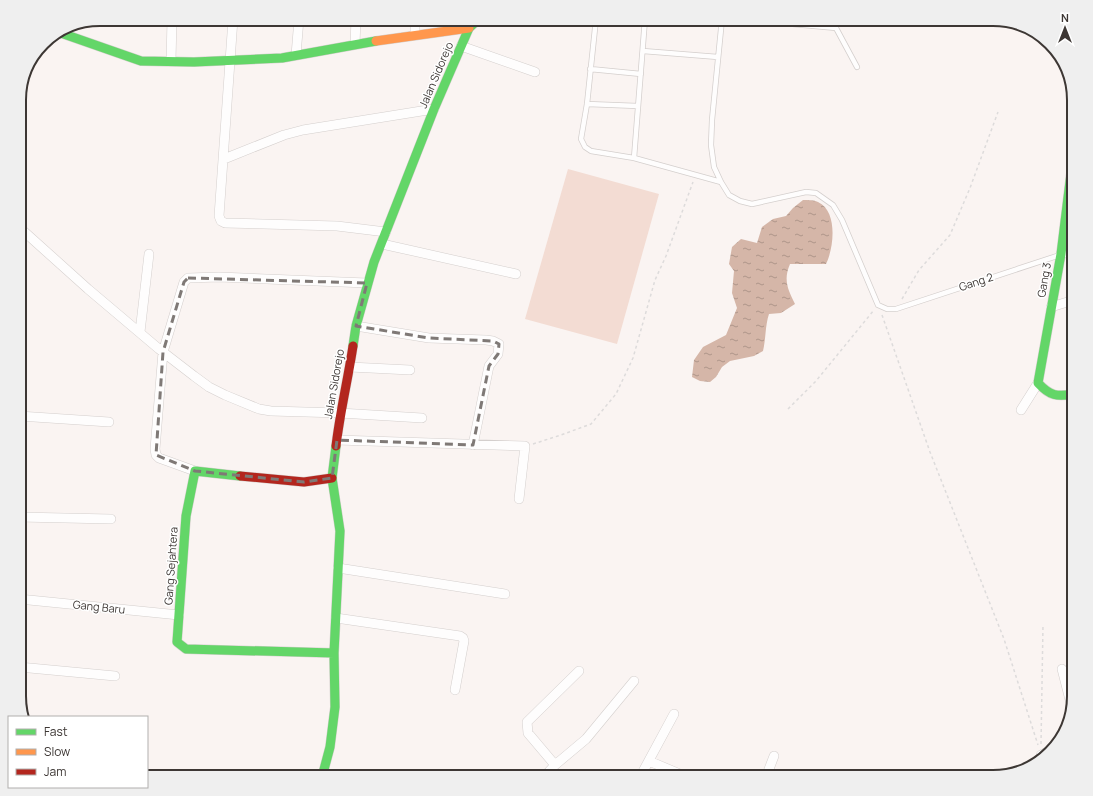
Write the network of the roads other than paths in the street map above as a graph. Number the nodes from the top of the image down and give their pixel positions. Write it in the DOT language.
graph roads {
  1 [pos="172,26"];
  2 [pos="233,26"];
  3 [pos="298,26"];
  4 [pos="356,26"];
  5 [pos="415,26"];
  6 [pos="471,26"];
  7 [pos="595,26"];
  8 [pos="645,26"];
  9 [pos="721,26"];
  10 [pos="814,26"];
  11 [pos="469,28"];
  12 [pos="836,28"];
  13 [pos="66,35"];
  14 [pos="415,35"];
  15 [pos="356,44"];
  16 [pos="461,46"];
  17 [pos="643,51"];
  18 [pos="296,55"];
  19 [pos="718,58"];
  20 [pos="231,59"];
  21 [pos="171,60"];
  22 [pos="857,67"];
  23 [pos="590,69"];
  24 [pos="535,72"];
  25 [pos="641,74"];
  26 [pos="587,104"];
  27 [pos="638,106"];
  28 [pos="434,109"];
  29 [pos="634,158"];
  30 [pos="224,159"];
  31 [pos="721,182"];
  32 [pos="1067,209"];
  33 [pos="386,232"];
  34 [pos="26,233"];
  35 [pos="382,244"];
  36 [pos="1067,252"];
  37 [pos="149,254"];
  38 [pos="1061,254"];
  39 [pos="516,274"];
  40 [pos="367,284"];
  41 [pos="1067,302"];
  42 [pos="1051,307"];
  43 [pos="356,326"];
  44 [pos="140,332"];
  45 [pos="163,352"];
  46 [pos="350,367"];
  47 [pos="410,370"];
  48 [pos="1038,384"];
  49 [pos="1067,395"];
  50 [pos="1021,410"];
  51 [pos="340,413"];
  52 [pos="26,416"];
  53 [pos="422,418"];
  54 [pos="109,422"];
  55 [pos="337,440"];
  56 [pos="473,445"];
  57 [pos="195,471"];
  58 [pos="332,478"];
  59 [pos="519,499"];
  60 [pos="26,517"];
  61 [pos="111,519"];
  62 [pos="338,568"];
  63 [pos="505,594"];
  64 [pos="26,600"];
  65 [pos="179,615"];
  66 [pos="336,618"];
  67 [pos="334,653"];
  68 [pos="26,668"];
  69 [pos="1062,669"];
  70 [pos="579,671"];
  71 [pos="115,676"];
  72 [pos="634,681"];
  73 [pos="1067,688"];
  74 [pos="455,690"];
  75 [pos="674,714"];
  76 [pos="774,756"];
  77 [pos="649,761"];
  78 [pos="555,765"];
  79 [pos="324,770"];
  80 [pos="550,770"];
  81 [pos="644,770"];
  82 [pos="670,770"];
  83 [pos="769,770"];
  1 -- 21 [label="street"];
  2 -- 20 [label="street"];
  3 -- 18 [label="street"];
  4 -- 15 [label="street"];
  5 -- 14 [label="street"];
  6 -- 11 [label="street, Jalan Sidorejo"];
  7 -- 23 [label="lane"];
  8 -- 17 [label="lane"];
  9 -- 19 [label="lane"];
  10 -- 12 [label="lane"];
  11 -- 14 [label="street"];
  11 -- 16 [label="street, Jalan Sidorejo"];
  12 -- 22 [label="lane"];
  13 -- 21 [label="street"];
  14 -- 15 [label="street"];
  15 -- 18 [label="street"];
  16 -- 24 [label="street"];
  16 -- 28 [label="street, Jalan Sidorejo"];
  17 -- 19 [label="lane"];
  17 -- 25 [label="lane"];
  18 -- 20 [label="street"];
  19 -- 31 [label="lane"];
  20 -- 21 [label="street"];
  20 -- 30 [label="street"];
  23 -- 25 [label="lane"];
  23 -- 26 [label="lane"];
  25 -- 27 [label="lane"];
  26 -- 27 [label="lane"];
  26 -- 29 [label="lane"];
  27 -- 29 [label="lane"];
  28 -- 30 [label="street"];
  28 -- 33 [label="street, Jalan Sidorejo"];
  29 -- 31 [label="lane"];
  30 -- 33 [label="street"];
  31 -- 38 [label="lane, Gang 2"];
  32 -- 38 [label="street, Gang 3"];
  33 -- 35 [label="street, Jalan Sidorejo"];
  34 -- 44 [label="street"];
  35 -- 39 [label="street"];
  35 -- 40 [label="street, Jalan Sidorejo"];
  36 -- 38 [label="street, Gang 2"];
  37 -- 44 [label="street"];
  38 -- 42 [label="street, Gang 3"];
  40 -- 43 [label="street, Jalan Sidorejo"];
  40 -- 45 [label="street"];
  41 -- 42 [label="street"];
  42 -- 48 [label="street, Gang 3"];
  43 -- 46 [label="street, Jalan Sidorejo"];
  43 -- 56 [label="street"];
  44 -- 45 [label="street"];
  45 -- 51 [label="street"];
  45 -- 57 [label="street"];
  46 -- 47 [label="street"];
  46 -- 51 [label="street, Jalan Sidorejo"];
  48 -- 49 [label="street"];
  48 -- 50 [label="street"];
  51 -- 53 [label="street"];
  51 -- 55 [label="street, Jalan Sidorejo"];
  52 -- 54 [label="street"];
  55 -- 56 [label="street"];
  55 -- 58 [label="street, Jalan Sidorejo"];
  56 -- 59 [label="street"];
  57 -- 58 [label="street"];
  57 -- 65 [label="street, Gang Sejahtera"];
  58 -- 62 [label="street, Jalan Sidorejo"];
  60 -- 61 [label="street"];
  62 -- 63 [label="street"];
  62 -- 66 [label="street, Jalan Sidorejo"];
  64 -- 65 [label="street, Gang Baru"];
  65 -- 67 [label="street, Gang Sejahtera"];
  66 -- 67 [label="street, Jalan Sidorejo"];
  66 -- 74 [label="street"];
  67 -- 79 [label="street, Jalan Sidorejo"];
  68 -- 71 [label="street"];
  69 -- 73 [label="street"];
  70 -- 78 [label="street"];
  72 -- 78 [label="street"];
  75 -- 77 [label="street"];
  76 -- 83 [label="street"];
  77 -- 81 [label="street"];
  77 -- 82 [label="street"];
  78 -- 80 [label="street"];
}
